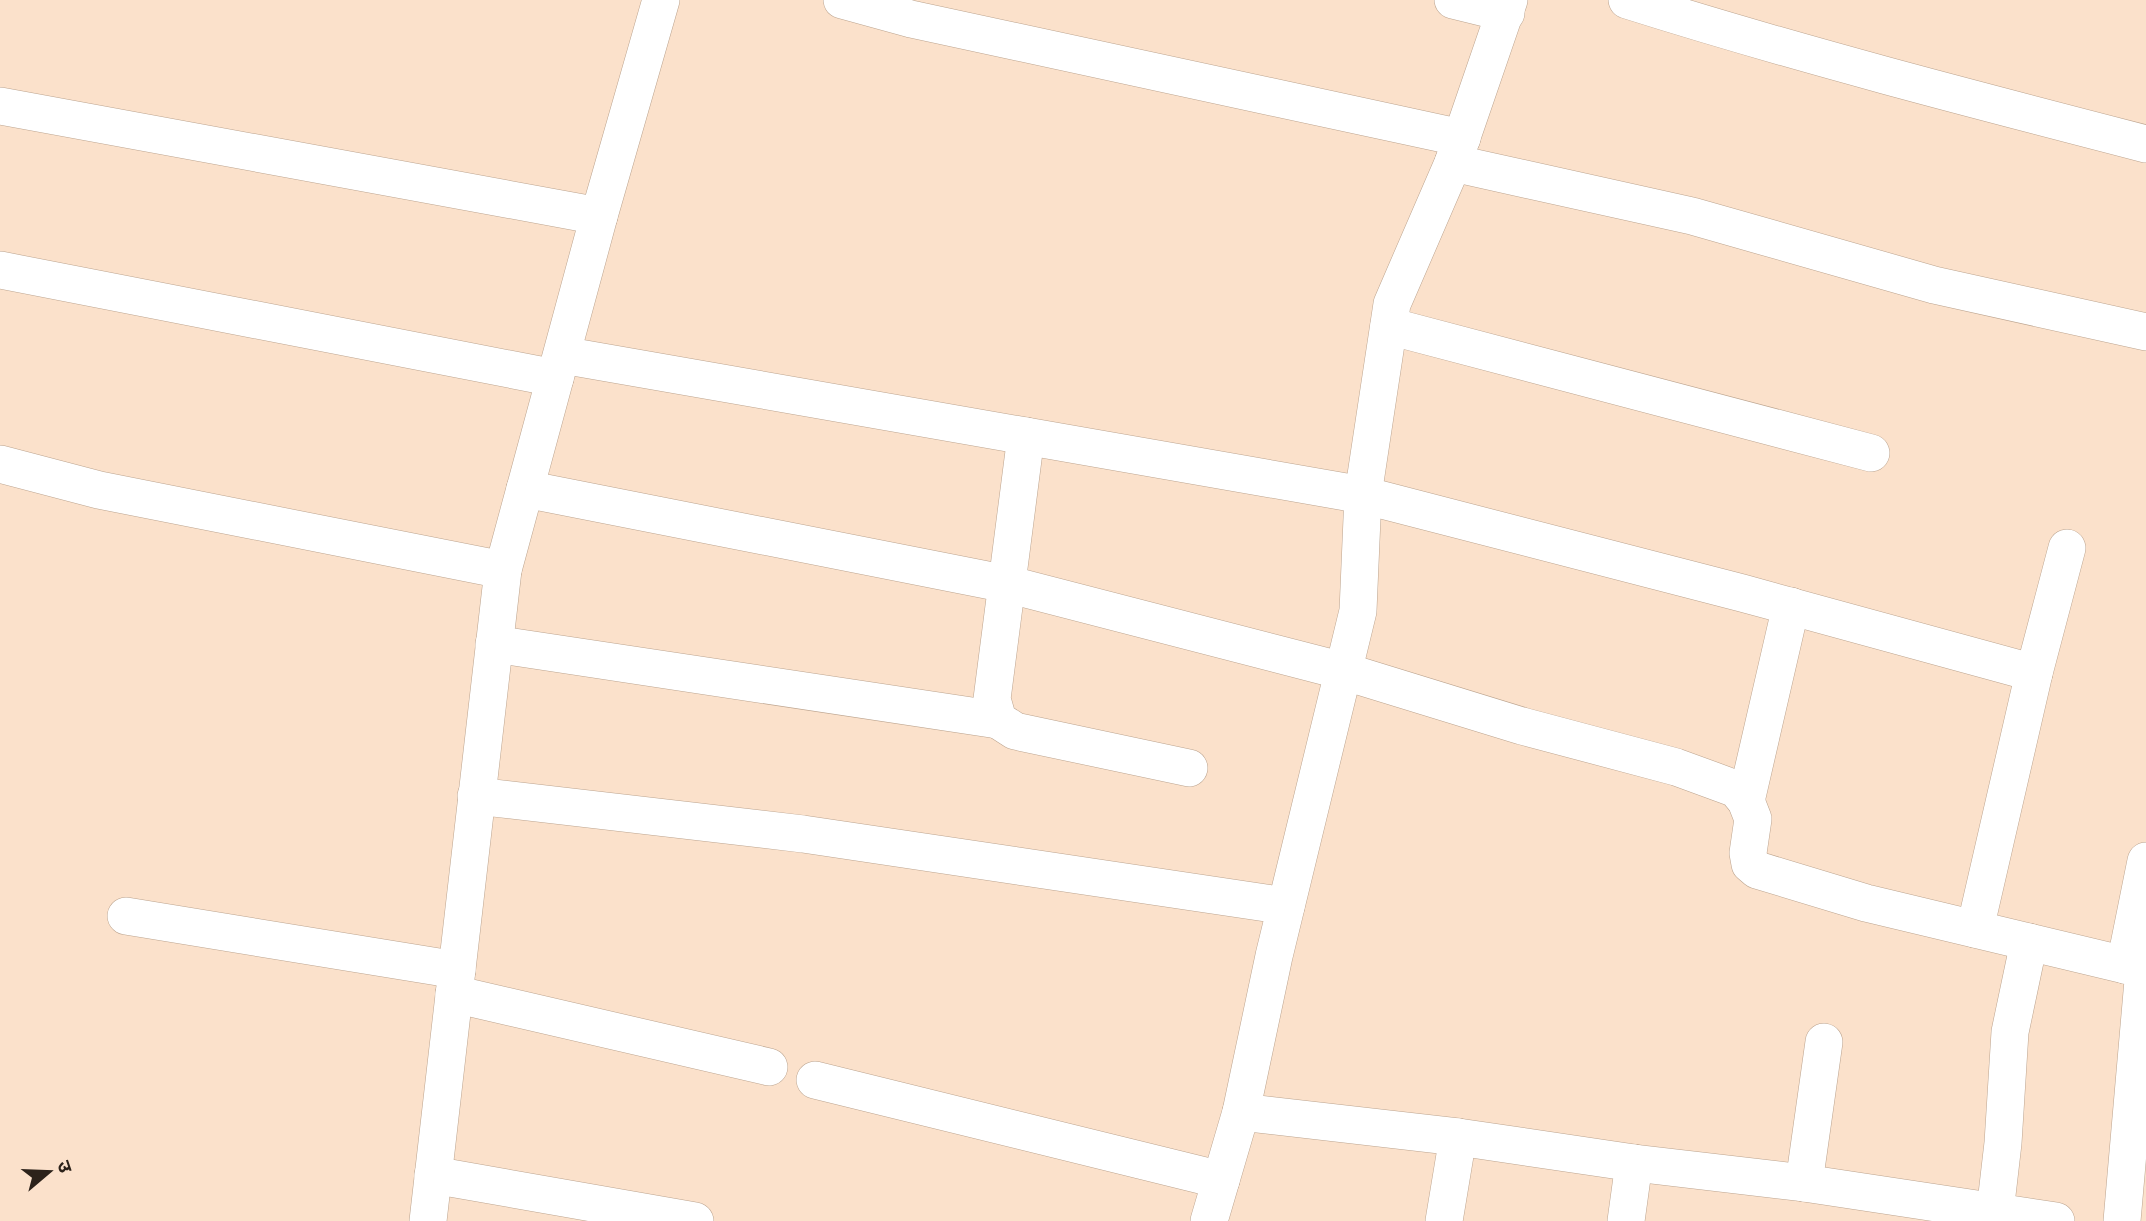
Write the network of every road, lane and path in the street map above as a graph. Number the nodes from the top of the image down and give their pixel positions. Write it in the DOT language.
graph roads {
  1 [pos="662,0"];
  2 [pos="842,0"];
  3 [pos="1453,0"];
  4 [pos="1627,0"];
  5 [pos="1508,6"];
  6 [pos="0,106"];
  7 [pos="2146,144"];
  8 [pos="1458,150"];
  9 [pos="599,216"];
  10 [pos="0,270"];
  11 [pos="1389,326"];
  12 [pos="2146,332"];
  13 [pos="558,366"];
  14 [pos="1026,436"];
  15 [pos="1871,453"];
  16 [pos="0,464"];
  17 [pos="525,489"];
  18 [pos="1363,495"];
  19 [pos="2067,548"];
  20 [pos="503,570"];
  21 [pos="1007,584"];
  22 [pos="1791,606"];
  23 [pos="494,644"];
  24 [pos="1343,671"];
  25 [pos="2034,673"];
  26 [pos="998,720"];
  27 [pos="1189,768"];
  28 [pos="477,796"];
  29 [pos="1746,801"];
  30 [pos="2146,860"];
  31 [pos="1286,906"];
  32 [pos="125,916"];
  33 [pos="1975,929"];
  34 [pos="2029,942"];
  35 [pos="2138,968"];
  36 [pos="456,982"];
  37 [pos="1824,1042"];
  38 [pos="769,1067"];
  39 [pos="815,1080"];
  40 [pos="1241,1112"];
  41 [pos="1458,1137"];
  42 [pos="1634,1163"];
  43 [pos="433,1175"];
  44 [pos="1220,1180"];
  45 [pos="1804,1183"];
  46 [pos="1995,1212"];
  47 [pos="428,1221"];
  48 [pos="695,1221"];
  49 [pos="1209,1221"];
  50 [pos="1444,1221"];
  51 [pos="1626,1221"];
  52 [pos="2056,1221"];
  53 [pos="2122,1221"];
  1 -- 9 [label="street"];
  2 -- 8 [label="street"];
  3 -- 5 [label="street"];
  4 -- 7 [label="street"];
  5 -- 8 [label="street"];
  6 -- 9 [label="street"];
  8 -- 11 [label="street"];
  8 -- 12 [label="street"];
  9 -- 13 [label="street"];
  10 -- 13 [label="street"];
  11 -- 15 [label="street"];
  11 -- 18 [label="street"];
  13 -- 14 [label="street"];
  13 -- 17 [label="street"];
  14 -- 18 [label="street"];
  14 -- 21 [label="street"];
  16 -- 20 [label="street"];
  17 -- 20 [label="street"];
  17 -- 21 [label="street"];
  18 -- 22 [label="street"];
  18 -- 24 [label="street"];
  19 -- 25 [label="street"];
  20 -- 23 [label="street"];
  21 -- 24 [label="street"];
  21 -- 26 [label="street"];
  22 -- 25 [label="street"];
  22 -- 29 [label="street"];
  23 -- 26 [label="street"];
  23 -- 28 [label="street"];
  24 -- 29 [label="street"];
  24 -- 31 [label="street"];
  25 -- 33 [label="street"];
  26 -- 27 [label="street"];
  28 -- 31 [label="street"];
  28 -- 36 [label="street"];
  29 -- 33 [label="street"];
  30 -- 35 [label="street"];
  31 -- 40 [label="street"];
  32 -- 36 [label="street"];
  33 -- 34 [label="street"];
  34 -- 35 [label="street"];
  34 -- 46 [label="street"];
  35 -- 53 [label="street"];
  36 -- 38 [label="street"];
  36 -- 43 [label="street"];
  37 -- 45 [label="street"];
  39 -- 44 [label="street"];
  40 -- 41 [label="street"];
  40 -- 44 [label="street"];
  41 -- 42 [label="street"];
  41 -- 50 [label="street"];
  42 -- 45 [label="street"];
  42 -- 51 [label="street"];
  43 -- 47 [label="street"];
  43 -- 48 [label="street"];
  44 -- 49 [label="street"];
  45 -- 46 [label="street"];
  46 -- 52 [label="street"];
}
